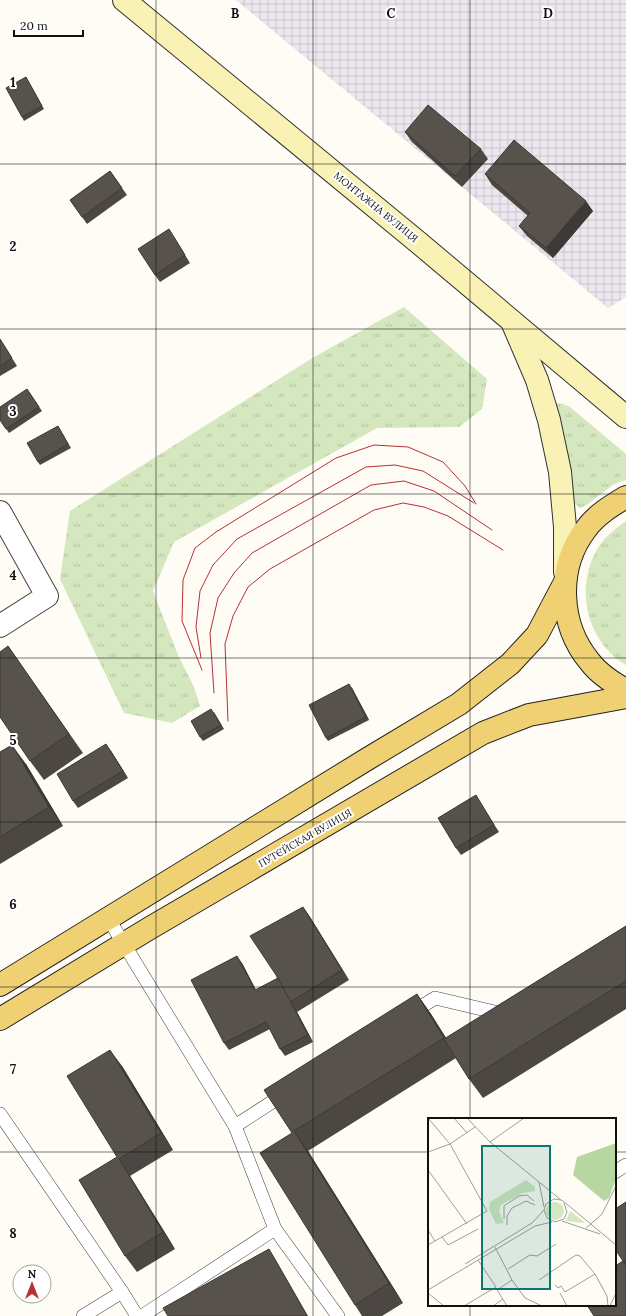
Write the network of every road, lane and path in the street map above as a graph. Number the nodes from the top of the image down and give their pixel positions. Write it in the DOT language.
graph roads {
  1 [pos="124,0"];
  2 [pos="512,321"];
  3 [pos="626,417"];
  4 [pos="626,497"];
  5 [pos="0,512"];
  6 [pos="565,582"];
  7 [pos="0,626"];
  8 [pos="626,690"];
  9 [pos="626,697"];
  10 [pos="108,918"];
  11 [pos="124,944"];
  12 [pos="0,984"];
  13 [pos="512,1004"];
  14 [pos="0,1019"];
  15 [pos="402,1019"];
  16 [pos="295,1087"];
  17 [pos="0,1114"];
  18 [pos="235,1126"];
  19 [pos="626,1166"];
  20 [pos="616,1171"];
  21 [pos="275,1229"];
  22 [pos="122,1292"];
  23 [pos="83,1316"];
  24 [pos="137,1316"];
  25 [pos="142,1316"];
  26 [pos="338,1316"];
  1 -- 2 [label="street, МОНТАЖНА ВУЛИЦЯ"];
  2 -- 3 [label="street, МОНТАЖНА ВУЛИЦЯ"];
  2 -- 6 [label="street"];
  4 -- 6 [label="main road"];
  5 -- 7 [label="street"];
  6 -- 8 [label="main road"];
  6 -- 10 [label="main road"];
  9 -- 11 [label="main road, ПУТЄЙСКАЯ ВУЛИЦЯ"];
  10 -- 11 [label="lane"];
  10 -- 12 [label="main road"];
  11 -- 14 [label="main road, ПУТЄЙСКАЯ ВУЛИЦЯ"];
  11 -- 18 [label="lane"];
  13 -- 15 [label="lane"];
  16 -- 18 [label="lane"];
  17 -- 22 [label="lane"];
  18 -- 21 [label="lane"];
  19 -- 20 [label="lane"];
  21 -- 25 [label="lane"];
  21 -- 26 [label="lane"];
  22 -- 23 [label="lane"];
  22 -- 24 [label="lane"];
}
